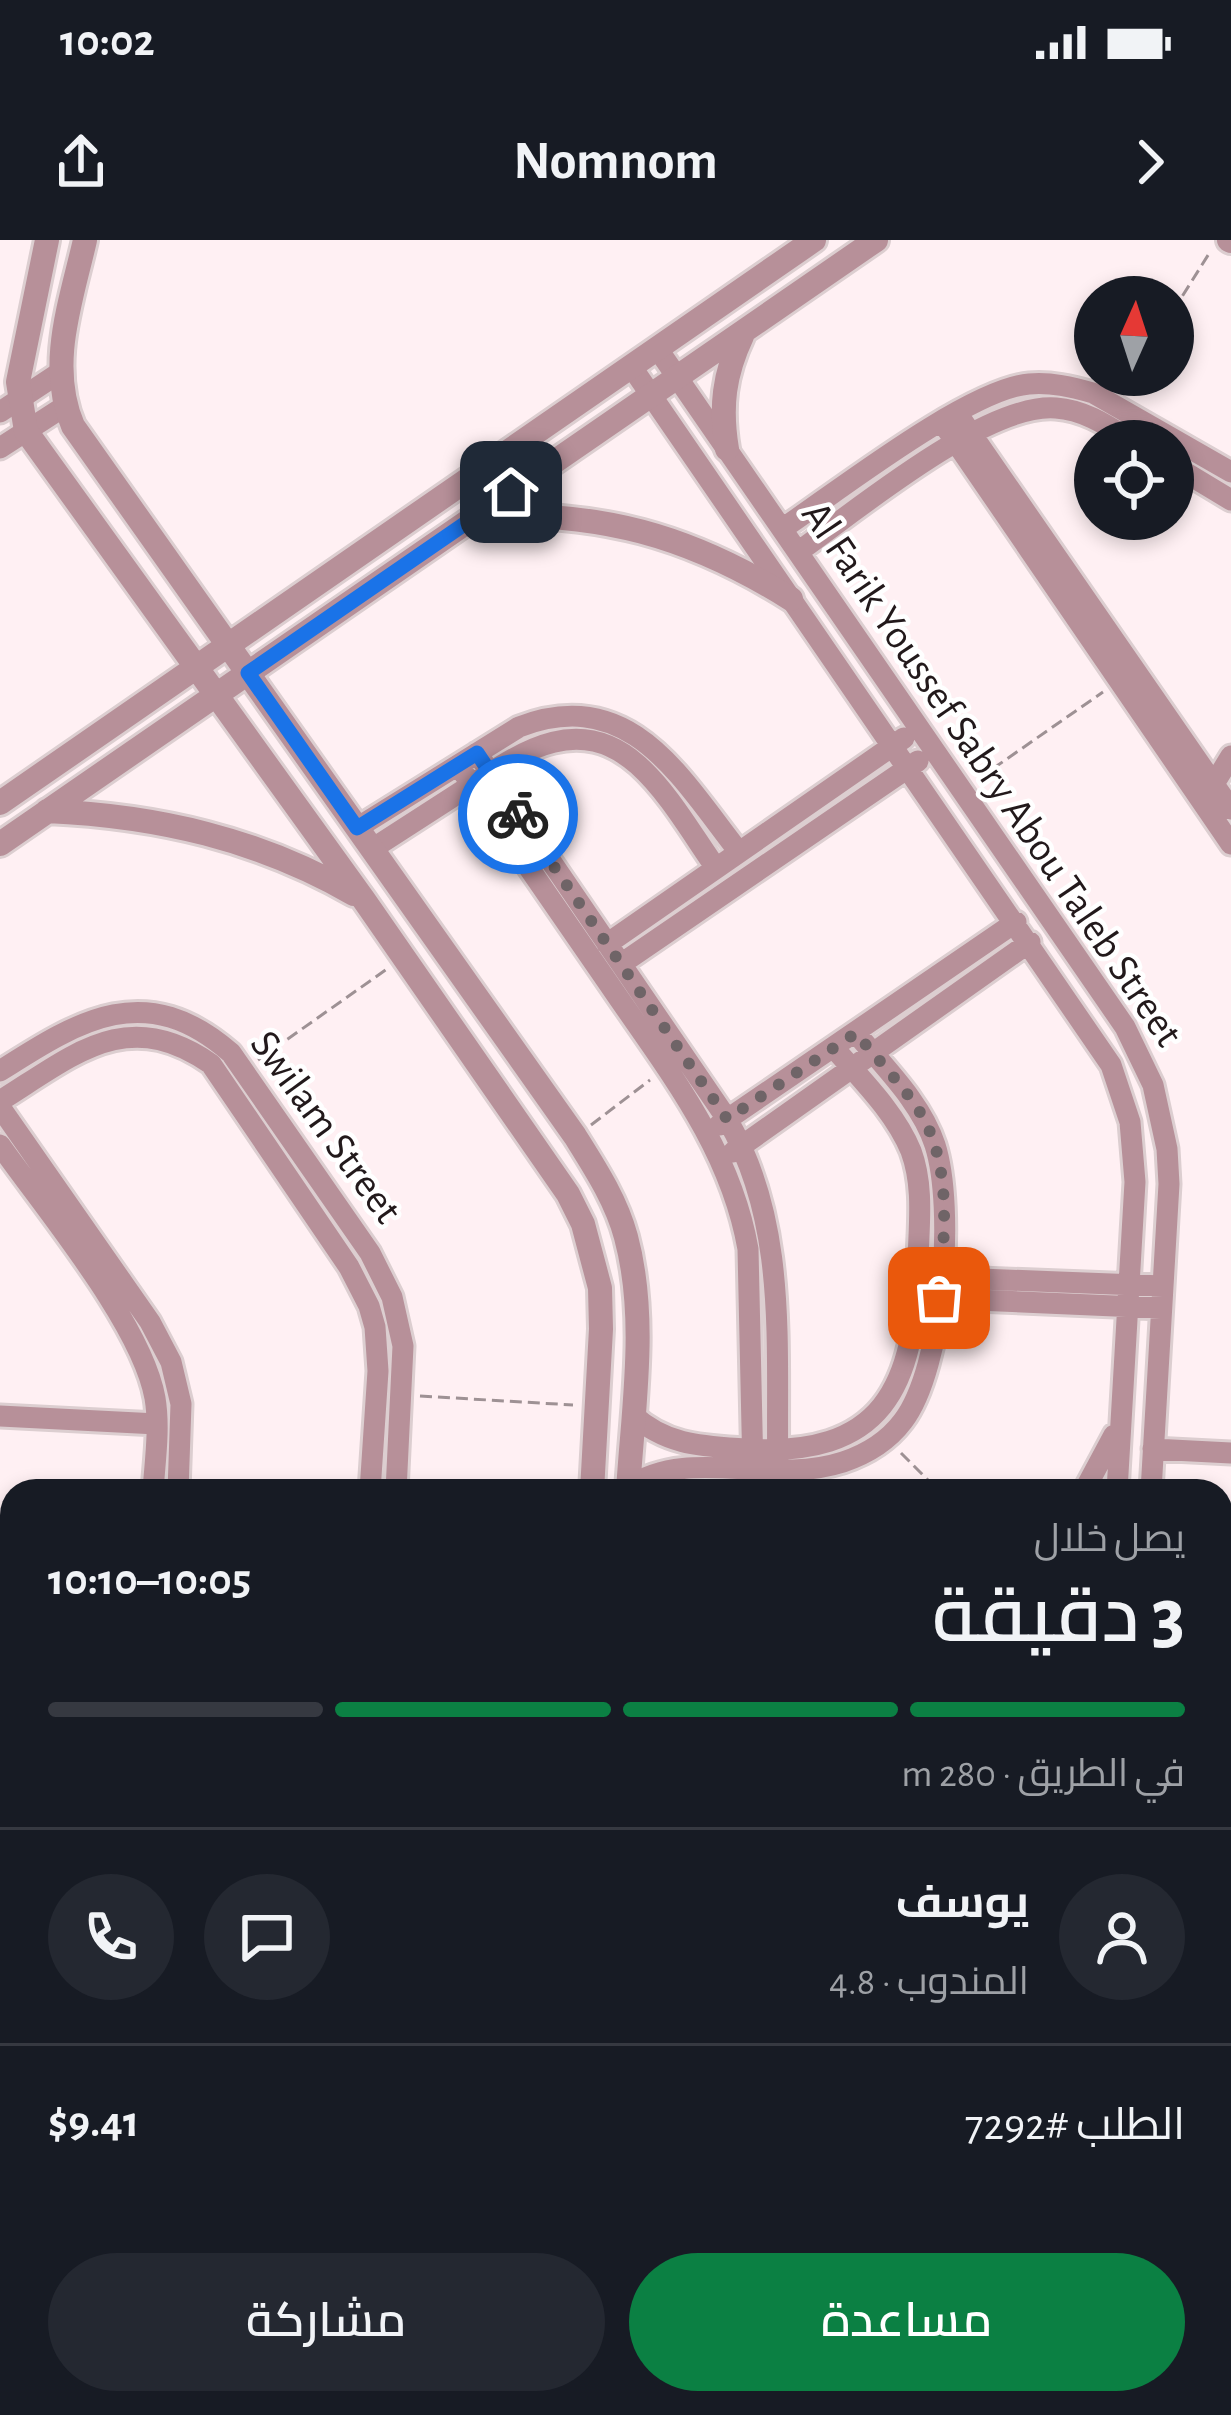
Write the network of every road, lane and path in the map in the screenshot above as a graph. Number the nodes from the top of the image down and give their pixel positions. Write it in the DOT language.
graph roads {
  1 [pos="47,240"];
  2 [pos="85,240"];
  3 [pos="787,240"];
  4 [pos="814,240"];
  5 [pos="876,240"];
  6 [pos="1217,240"];
  7 [pos="775,267"];
  8 [pos="1194,277"];
  9 [pos="744,331"];
  10 [pos="656,348"];
  11 [pos="631,366"];
  12 [pos="59,373"];
  13 [pos="677,377"];
  14 [pos="651,395"];
  15 [pos="9,406"];
  16 [pos="65,406"];
  17 [pos="950,418"];
  18 [pos="1097,420"];
  19 [pos="26,431"];
  20 [pos="963,438"];
  21 [pos="0,448"];
  22 [pos="727,449"];
  23 [pos="1231,472"];
  24 [pos="1194,478"];
  25 [pos="1231,500"];
  26 [pos="476,516"];
  27 [pos="782,529"];
  28 [pos="797,552"];
  29 [pos="791,599"];
  30 [pos="228,645"];
  31 [pos="196,667"];
  32 [pos="248,673"];
  33 [pos="1119,681"];
  34 [pos="216,695"];
  35 [pos="919,727"];
  36 [pos="893,745"];
  37 [pos="935,750"];
  38 [pos="1231,757"];
  39 [pos="909,767"];
  40 [pos="474,769"];
  41 [pos="962,790"];
  42 [pos="0,802"];
  43 [pos="1220,802"];
  44 [pos="47,812"];
  45 [pos="365,839"];
  46 [pos="0,844"];
  47 [pos="1231,844"];
  48 [pos="740,852"];
  49 [pos="716,868"];
  50 [pos="364,900"];
  51 [pos="1016,922"];
  52 [pos="1030,942"];
  53 [pos="607,944"];
  54 [pos="404,957"];
  55 [pos="621,964"];
  56 [pos="856,1033"];
  57 [pos="834,1048"];
  58 [pos="873,1054"];
  59 [pos="666,1068"];
  60 [pos="852,1069"];
  61 [pos="245,1070"];
  62 [pos="0,1071"];
  63 [pos="0,1104"];
  64 [pos="922,1118"];
  65 [pos="718,1126"];
  66 [pos="900,1129"];
  67 [pos="575,1136"];
  68 [pos="0,1145"];
  69 [pos="742,1146"];
  70 [pos="722,1159"];
  71 [pos="920,1195"];
  72 [pos="943,1195"];
  73 [pos="928,1288"];
  74 [pos="1129,1296"];
  75 [pos="1162,1297"];
  76 [pos="402,1395"];
  77 [pos="597,1407"];
  78 [pos="633,1415"];
  79 [pos="0,1416"];
  80 [pos="1121,1418"];
  81 [pos="157,1424"];
  82 [pos="887,1439"];
  83 [pos="1153,1449"];
  84 [pos="1231,1453"];
  85 [pos="753,1461"];
  86 [pos="778,1462"];
  87 [pos="154,1479"];
  88 [pos="178,1479"];
  89 [pos="371,1479"];
  90 [pos="397,1479"];
  91 [pos="593,1479"];
  92 [pos="630,1479"];
  93 [pos="642,1479"];
  94 [pos="927,1479"];
  95 [pos="1090,1479"];
  96 [pos="1118,1479"];
  97 [pos="1151,1479"];
  1 -- 15 [label="street"];
  2 -- 12 [label="street"];
  3 -- 7 [label="street"];
  4 -- 7 [label="street"];
  5 -- 9 [label="street"];
  6 -- 8 [label="path"];
  7 -- 10 [label="street"];
  9 -- 13 [label="street"];
  9 -- 22 [label="street"];
  10 -- 11 [label="street"];
  10 -- 13 [label="street, Al Farik Youssef Sabry Abou Taleb Street"];
  11 -- 14 [label="street, Al Farik Youssef Sabry Abou Taleb Street"];
  11 -- 30 [label="street"];
  12 -- 15 [label="street"];
  12 -- 16 [label="street"];
  13 -- 14 [label="street"];
  13 -- 22 [label="street, Al Farik Youssef Sabry Abou Taleb Street"];
  14 -- 26 [label="street"];
  14 -- 29 [label="street, Al Farik Youssef Sabry Abou Taleb Street"];
  15 -- 19 [label="street"];
  16 -- 19 [label="street"];
  16 -- 30 [label="street"];
  17 -- 20 [label="street"];
  17 -- 23 [label="street"];
  17 -- 27 [label="street"];
  18 -- 20 [label="street"];
  19 -- 21 [label="street"];
  19 -- 31 [label="street"];
  20 -- 28 [label="street"];
  20 -- 33 [label="street"];
  20 -- 43 [label="street"];
  22 -- 27 [label="street, Al Farik Youssef Sabry Abou Taleb Street"];
  24 -- 25 [label="street"];
  26 -- 29 [label="street"];
  26 -- 32 [label="street"];
  27 -- 28 [label="street, Al Farik Youssef Sabry Abou Taleb Street"];
  28 -- 35 [label="street, Al Farik Youssef Sabry Abou Taleb Street"];
  29 -- 36 [label="street, Al Farik Youssef Sabry Abou Taleb Street"];
  30 -- 31 [label="street"];
  30 -- 32 [label="street"];
  31 -- 34 [label="street"];
  31 -- 42 [label="street"];
  32 -- 34 [label="street"];
  32 -- 45 [label="street"];
  33 -- 41 [label="path"];
  33 -- 43 [label="street"];
  34 -- 44 [label="street"];
  34 -- 50 [label="street"];
  35 -- 36 [label="street"];
  35 -- 37 [label="street, Al Farik Youssef Sabry Abou Taleb Street"];
  36 -- 39 [label="street, Al Farik Youssef Sabry Abou Taleb Street"];
  36 -- 48 [label="street"];
  37 -- 39 [label="street"];
  37 -- 41 [label="street, Al Farik Youssef Sabry Abou Taleb Street"];
  38 -- 43 [label="street"];
  39 -- 51 [label="street, Al Farik Youssef Sabry Abou Taleb Street"];
  39 -- 55 [label="street"];
  40 -- 45 [label="street"];
  40 -- 48 [label="street"];
  40 -- 49 [label="street"];
  40 -- 53 [label="street"];
  40 -- 59 [label="street"];
  41 -- 75 [label="street, Al Farik Youssef Sabry Abou Taleb Street"];
  43 -- 47 [label="street"];
  44 -- 46 [label="street"];
  44 -- 50 [label="street"];
  45 -- 67 [label="street"];
  48 -- 49 [label="street"];
  49 -- 53 [label="street"];
  50 -- 54 [label="street"];
  51 -- 52 [label="street, Al Farik Youssef Sabry Abou Taleb Street"];
  51 -- 56 [label="street"];
  52 -- 58 [label="street"];
  52 -- 74 [label="street, Al Farik Youssef Sabry Abou Taleb Street"];
  53 -- 55 [label="street"];
  54 -- 61 [label="path"];
  54 -- 77 [label="street"];
  55 -- 65 [label="street"];
  56 -- 57 [label="street"];
  56 -- 58 [label="street"];
  57 -- 60 [label="street"];
  57 -- 65 [label="street"];
  58 -- 60 [label="street"];
  58 -- 64 [label="street"];
  59 -- 65 [label="street"];
  59 -- 67 [label="path"];
  60 -- 66 [label="street"];
  60 -- 69 [label="street"];
  61 -- 62 [label="street, Swilam Street"];
  61 -- 76 [label="street, Swilam Street"];
  63 -- 88 [label="street"];
  63 -- 89 [label="street, Swilam Street"];
  64 -- 66 [label="street"];
  64 -- 72 [label="street"];
  65 -- 69 [label="street"];
  65 -- 70 [label="street"];
  66 -- 71 [label="street"];
  67 -- 78 [label="street"];
  68 -- 81 [label="street"];
  69 -- 70 [label="street"];
  69 -- 86 [label="street"];
  70 -- 85 [label="street"];
  71 -- 72 [label="street"];
  71 -- 73 [label="street"];
  72 -- 73 [label="street"];
  73 -- 74 [label="street"];
  73 -- 82 [label="street"];
  73 -- 86 [label="street"];
  74 -- 75 [label="street"];
  74 -- 80 [label="street, Al Farik Youssef Sabry Abou Taleb Street"];
  75 -- 83 [label="street, Al Farik Youssef Sabry Abou Taleb Street"];
  76 -- 77 [label="path"];
  76 -- 90 [label="street, Swilam Street"];
  77 -- 91 [label="street"];
  78 -- 85 [label="street"];
  78 -- 92 [label="street"];
  79 -- 81 [label="street"];
  80 -- 95 [label="street"];
  80 -- 96 [label="street, Al Farik Youssef Sabry Abou Taleb Street"];
  81 -- 87 [label="street"];
  82 -- 86 [label="street"];
  82 -- 94 [label="path"];
  83 -- 84 [label="street"];
  83 -- 97 [label="street, Al Farik Youssef Sabry Abou Taleb Street"];
  85 -- 86 [label="street"];
  85 -- 93 [label="street"];
}
